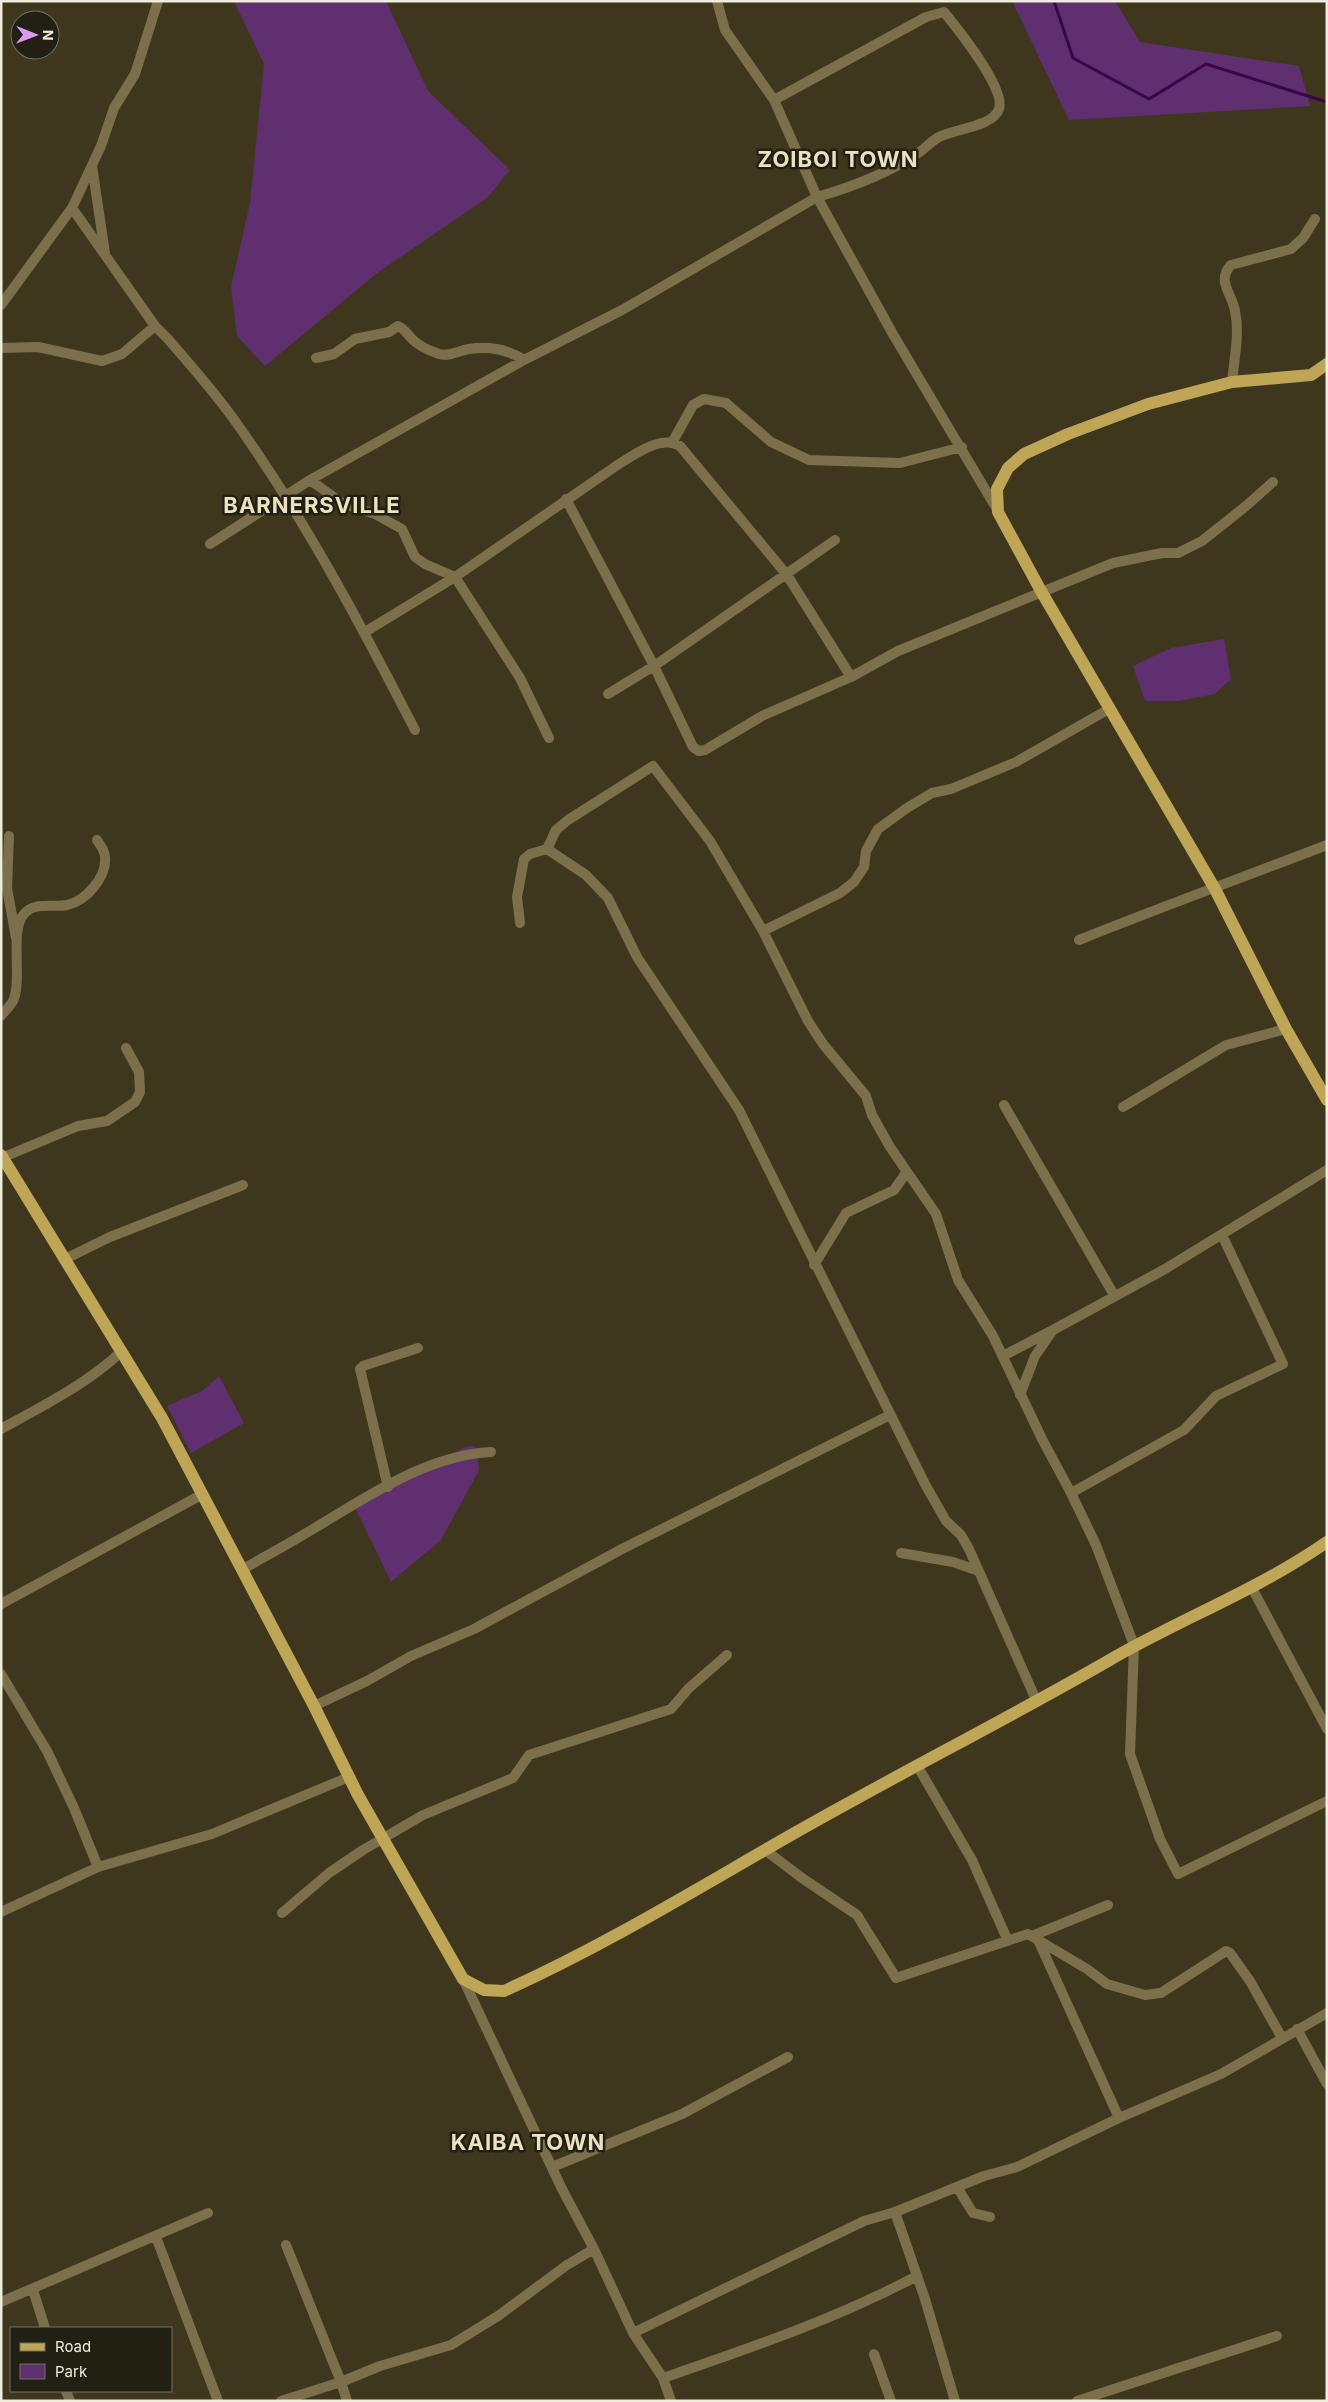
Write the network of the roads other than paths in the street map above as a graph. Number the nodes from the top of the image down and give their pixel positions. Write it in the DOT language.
graph roads {
  1 [pos="158,1"];
  2 [pos="717,1"];
  3 [pos="774,100"];
  4 [pos="92,165"];
  5 [pos="817,197"];
  6 [pos="72,208"];
  7 [pos="1315,219"];
  8 [pos="105,254"];
  9 [pos="1,305"];
  10 [pos="155,326"];
  11 [pos="1,348"];
  12 [pos="316,358"];
  13 [pos="524,360"];
  14 [pos="1327,364"];
  15 [pos="1232,382"];
  16 [pos="673,441"];
  17 [pos="962,447"];
  18 [pos="310,480"];
  19 [pos="1273,482"];
  20 [pos="285,495"];
  21 [pos="566,500"];
  22 [pos="998,512"];
  23 [pos="835,540"];
  24 [pos="210,544"];
  25 [pos="787,575"];
  26 [pos="455,577"];
  27 [pos="1042,591"];
  28 [pos="365,632"];
  29 [pos="654,666"];
  30 [pos="850,677"];
  31 [pos="608,694"];
  32 [pos="1109,709"];
  33 [pos="415,730"];
  34 [pos="549,738"];
  35 [pos="9,836"];
  36 [pos="97,840"];
  37 [pos="1327,845"];
  38 [pos="547,849"];
  39 [pos="1215,889"];
  40 [pos="520,923"];
  41 [pos="763,931"];
  42 [pos="1079,940"];
  43 [pos="17,942"];
  44 [pos="1,1016"];
  45 [pos="1286,1029"];
  46 [pos="126,1048"];
  47 [pos="1327,1100"];
  48 [pos="1004,1105"];
  49 [pos="1123,1107"];
  50 [pos="3,1156"];
  51 [pos="1327,1170"];
  52 [pos="906,1173"];
  53 [pos="243,1185"];
  54 [pos="1222,1235"];
  55 [pos="65,1259"];
  56 [pos="814,1265"];
  57 [pos="1114,1295"];
  58 [pos="1053,1330"];
  59 [pos="418,1348"];
  60 [pos="122,1351"];
  61 [pos="1003,1356"];
  62 [pos="1020,1395"];
  63 [pos="890,1415"];
  64 [pos="1,1429"];
  65 [pos="491,1452"];
  66 [pos="388,1487"];
  67 [pos="1071,1493"];
  68 [pos="202,1495"];
  69 [pos="1327,1542"];
  70 [pos="901,1553"];
  71 [pos="242,1569"];
  72 [pos="976,1570"];
  73 [pos="1252,1588"];
  74 [pos="1,1604"];
  75 [pos="1134,1646"];
  76 [pos="727,1655"];
  77 [pos="1,1674"];
  78 [pos="1037,1702"];
  79 [pos="314,1706"];
  80 [pos="1327,1729"];
  81 [pos="918,1767"];
  82 [pos="348,1777"];
  83 [pos="1327,1801"];
  84 [pos="383,1838"];
  85 [pos="765,1850"];
  86 [pos="98,1866"];
  87 [pos="1108,1905"];
  88 [pos="1,1912"];
  89 [pos="282,1913"];
  90 [pos="1036,1939"];
  91 [pos="1008,1941"];
  92 [pos="463,1980"];
  93 [pos="1327,2013"];
  94 [pos="1297,2029"];
  95 [pos="1282,2038"];
  96 [pos="788,2057"];
  97 [pos="1327,2084"];
  98 [pos="1119,2118"];
  99 [pos="552,2167"];
  100 [pos="957,2187"];
  101 [pos="895,2212"];
  102 [pos="208,2213"];
  103 [pos="990,2217"];
  104 [pos="156,2237"];
  105 [pos="286,2245"];
  106 [pos="594,2249"];
  107 [pos="917,2276"];
  108 [pos="33,2290"];
  109 [pos="1,2302"];
  110 [pos="45,2327"];
  111 [pos="633,2333"];
  112 [pos="1277,2336"];
  113 [pos="874,2354"];
  114 [pos="663,2378"];
  115 [pos="340,2382"];
  116 [pos="218,2401"];
  117 [pos="281,2401"];
  118 [pos="347,2401"];
  119 [pos="671,2401"];
  120 [pos="890,2401"];
  121 [pos="955,2401"];
  122 [pos="1077,2401"];
  1 -- 4 [label="street"];
  2 -- 3 [label="street"];
  3 -- 5 [label="street"];
  3 -- 5 [label="street"];
  4 -- 6 [label="street"];
  4 -- 8 [label="street"];
  5 -- 13 [label="street"];
  5 -- 17 [label="street"];
  6 -- 8 [label="street"];
  6 -- 9 [label="street"];
  7 -- 15 [label="street"];
  8 -- 10 [label="street"];
  10 -- 11 [label="street"];
  10 -- 20 [label="street"];
  12 -- 13 [label="street"];
  13 -- 18 [label="street"];
  14 -- 15 [label="main road"];
  15 -- 22 [label="main road"];
  16 -- 17 [label="street"];
  16 -- 21 [label="street"];
  16 -- 25 [label="street"];
  17 -- 22 [label="street"];
  18 -- 20 [label="street"];
  18 -- 26 [label="street"];
  19 -- 27 [label="street"];
  20 -- 24 [label="street"];
  20 -- 28 [label="street"];
  21 -- 26 [label="street"];
  21 -- 29 [label="street"];
  22 -- 27 [label="main road"];
  23 -- 25 [label="street"];
  25 -- 29 [label="street"];
  25 -- 30 [label="street"];
  26 -- 28 [label="street"];
  26 -- 34 [label="street"];
  27 -- 30 [label="street"];
  27 -- 32 [label="main road"];
  28 -- 33 [label="street"];
  29 -- 30 [label="street"];
  29 -- 31 [label="street"];
  32 -- 39 [label="main road"];
  32 -- 41 [label="street"];
  35 -- 43 [label="street"];
  36 -- 43 [label="street"];
  37 -- 39 [label="street"];
  38 -- 40 [label="street"];
  38 -- 41 [label="street"];
  38 -- 56 [label="street"];
  39 -- 42 [label="street"];
  39 -- 45 [label="main road"];
  41 -- 52 [label="street"];
  43 -- 44 [label="street"];
  45 -- 47 [label="main road"];
  45 -- 49 [label="street"];
  46 -- 50 [label="street"];
  48 -- 57 [label="street"];
  50 -- 55 [label="main road"];
  51 -- 54 [label="street"];
  52 -- 56 [label="street"];
  52 -- 61 [label="street"];
  53 -- 55 [label="street"];
  54 -- 57 [label="street"];
  54 -- 67 [label="street"];
  55 -- 60 [label="main road"];
  56 -- 63 [label="street"];
  57 -- 58 [label="street"];
  58 -- 61 [label="street"];
  58 -- 62 [label="street"];
  59 -- 66 [label="street"];
  60 -- 64 [label="street"];
  60 -- 68 [label="main road"];
  61 -- 62 [label="street"];
  62 -- 67 [label="street"];
  63 -- 72 [label="street"];
  63 -- 79 [label="street"];
  65 -- 66 [label="street"];
  66 -- 71 [label="street"];
  67 -- 75 [label="street"];
  68 -- 71 [label="main road"];
  68 -- 74 [label="street"];
  69 -- 73 [label="main road"];
  70 -- 72 [label="street"];
  71 -- 79 [label="main road"];
  72 -- 78 [label="street"];
  73 -- 75 [label="main road"];
  73 -- 80 [label="street"];
  75 -- 78 [label="main road"];
  75 -- 83 [label="street"];
  76 -- 84 [label="street"];
  77 -- 86 [label="street"];
  78 -- 81 [label="main road"];
  79 -- 82 [label="main road"];
  81 -- 85 [label="main road"];
  81 -- 91 [label="street"];
  82 -- 84 [label="main road"];
  82 -- 86 [label="street"];
  84 -- 89 [label="street"];
  84 -- 92 [label="main road"];
  85 -- 91 [label="street"];
  85 -- 92 [label="main road"];
  86 -- 88 [label="street"];
  87 -- 90 [label="street"];
  90 -- 91 [label="street"];
  90 -- 95 [label="street"];
  90 -- 98 [label="street"];
  92 -- 99 [label="street"];
  93 -- 94 [label="street"];
  94 -- 95 [label="street"];
  94 -- 97 [label="street"];
  95 -- 98 [label="street"];
  96 -- 99 [label="street"];
  98 -- 100 [label="street"];
  99 -- 106 [label="street"];
  100 -- 101 [label="street"];
  100 -- 103 [label="street"];
  101 -- 107 [label="street"];
  101 -- 111 [label="street"];
  102 -- 104 [label="street"];
  104 -- 108 [label="street"];
  104 -- 116 [label="street"];
  105 -- 115 [label="street"];
  106 -- 111 [label="street"];
  106 -- 115 [label="street"];
  107 -- 114 [label="street"];
  107 -- 121 [label="street"];
  108 -- 109 [label="street"];
  108 -- 110 [label="street"];
  111 -- 114 [label="street"];
  112 -- 122 [label="street"];
  113 -- 120 [label="street"];
  114 -- 119 [label="street"];
  115 -- 117 [label="street"];
  115 -- 118 [label="street"];
}
